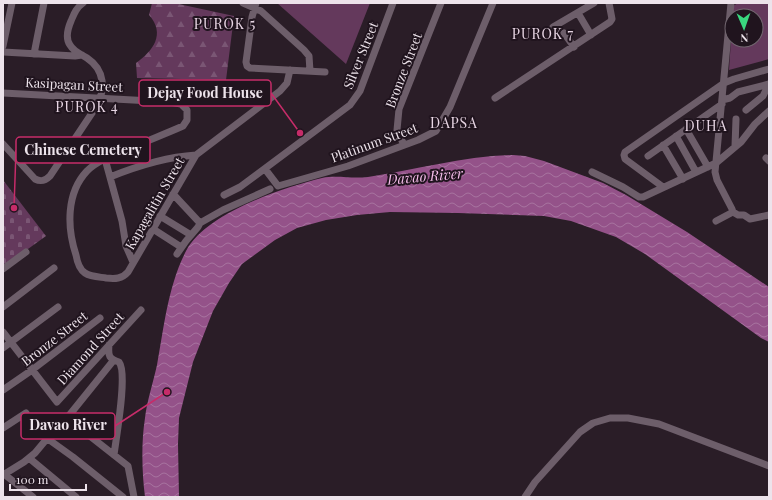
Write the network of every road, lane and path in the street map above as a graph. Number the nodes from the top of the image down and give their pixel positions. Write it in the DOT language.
graph roads {
  1 [pos="12,3"];
  2 [pos="44,3"];
  3 [pos="83,3"];
  4 [pos="243,3"];
  5 [pos="393,3"];
  6 [pos="442,3"];
  7 [pos="493,3"];
  8 [pos="594,3"];
  9 [pos="609,3"];
  10 [pos="731,3"];
  11 [pos="255,5"];
  12 [pos="578,13"];
  13 [pos="553,27"];
  14 [pos="564,33"];
  15 [pos="591,35"];
  16 [pos="3,46"];
  17 [pos="574,47"];
  18 [pos="3,52"];
  19 [pos="34,54"];
  20 [pos="82,55"];
  21 [pos="769,69"];
  22 [pos="290,70"];
  23 [pos="310,71"];
  24 [pos="325,72"];
  25 [pos="724,83"];
  26 [pos="769,84"];
  27 [pos="3,93"];
  28 [pos="101,97"];
  29 [pos="495,98"];
  30 [pos="722,102"];
  31 [pos="746,110"];
  32 [pos="769,111"];
  33 [pos="736,119"];
  34 [pos="686,129"];
  35 [pos="676,136"];
  36 [pos="3,144"];
  37 [pos="404,145"];
  38 [pos="664,145"];
  39 [pos="735,146"];
  40 [pos="196,155"];
  41 [pos="648,156"];
  42 [pos="105,159"];
  43 [pos="716,163"];
  44 [pos="708,167"];
  45 [pos="265,169"];
  46 [pos="592,172"];
  47 [pos="696,172"];
  48 [pos="110,177"];
  49 [pos="683,179"];
  50 [pos="663,187"];
  51 [pos="270,189"];
  52 [pos="173,194"];
  53 [pos="224,195"];
  54 [pos="733,212"];
  55 [pos="769,215"];
  56 [pos="160,216"];
  57 [pos="716,221"];
  58 [pos="200,223"];
  59 [pos="153,229"];
  60 [pos="191,235"];
  61 [pos="181,247"];
  62 [pos="26,252"];
  63 [pos="177,254"];
  64 [pos="133,262"];
  65 [pos="54,268"];
  66 [pos="3,269"];
  67 [pos="3,307"];
  68 [pos="58,307"];
  69 [pos="141,310"];
  70 [pos="100,318"];
  71 [pos="3,332"];
  72 [pos="11,342"];
  73 [pos="109,345"];
  74 [pos="3,348"];
  75 [pos="113,361"];
  76 [pos="32,370"];
  77 [pos="3,390"];
  78 [pos="26,413"];
  79 [pos="67,418"];
  80 [pos="3,428"];
  81 [pos="48,439"];
  82 [pos="114,455"];
  83 [pos="29,458"];
  84 [pos="769,466"];
  85 [pos="4,474"];
  86 [pos="33,497"];
  87 [pos="76,497"];
  88 [pos="123,497"];
  89 [pos="134,497"];
  90 [pos="525,497"];
  1 -- 16 [label="street"];
  2 -- 19 [label="street"];
  3 -- 20 [label="street"];
  4 -- 11 [label="street"];
  5 -- 45 [label="street, Silver Street"];
  6 -- 37 [label="street, Bronze Street"];
  7 -- 37 [label="street, Platinum Street"];
  8 -- 12 [label="street"];
  9 -- 15 [label="street"];
  10 -- 25 [label="street"];
  11 -- 22 [label="street"];
  11 -- 23 [label="street"];
  12 -- 13 [label="street"];
  12 -- 15 [label="street"];
  14 -- 17 [label="street"];
  15 -- 17 [label="street"];
  17 -- 29 [label="street"];
  18 -- 19 [label="street"];
  19 -- 20 [label="street"];
  20 -- 28 [label="street"];
  21 -- 25 [label="street"];
  22 -- 23 [label="street"];
  22 -- 40 [label="street"];
  23 -- 24 [label="street"];
  25 -- 30 [label="street"];
  25 -- 50 [label="street"];
  26 -- 30 [label="street"];
  26 -- 31 [label="street"];
  27 -- 28 [label="street, Kasipagan Street"];
  28 -- 36 [label="street"];
  28 -- 42 [label="street, Kasipagan Street"];
  30 -- 34 [label="street"];
  30 -- 43 [label="street"];
  32 -- 39 [label="street"];
  33 -- 39 [label="street"];
  34 -- 35 [label="street"];
  34 -- 44 [label="street"];
  35 -- 38 [label="street"];
  35 -- 47 [label="street"];
  37 -- 45 [label="street, Platinum Street"];
  38 -- 41 [label="street"];
  38 -- 49 [label="street"];
  39 -- 43 [label="street"];
  40 -- 48 [label="street"];
  40 -- 52 [label="street, Kapagalitin Street"];
  42 -- 48 [label="street"];
  42 -- 64 [label="street, Kasipagan Street"];
  43 -- 44 [label="street"];
  43 -- 54 [label="street"];
  44 -- 47 [label="street"];
  45 -- 53 [label="street, Silver Street"];
  46 -- 50 [label="street"];
  47 -- 49 [label="street"];
  48 -- 64 [label="street"];
  49 -- 50 [label="street"];
  51 -- 58 [label="street"];
  52 -- 56 [label="street, Kapagalitin Street"];
  52 -- 58 [label="street"];
  54 -- 55 [label="street"];
  54 -- 57 [label="street"];
  56 -- 59 [label="street, Kapagalitin Street"];
  56 -- 60 [label="street"];
  58 -- 60 [label="street"];
  59 -- 61 [label="street"];
  59 -- 64 [label="street, Kapagalitin Street"];
  60 -- 61 [label="street"];
  61 -- 63 [label="street"];
  62 -- 66 [label="street"];
  65 -- 67 [label="street"];
  68 -- 72 [label="street"];
  69 -- 73 [label="street, Diamond Street"];
  70 -- 76 [label="street, Bronze Street"];
  71 -- 72 [label="street"];
  72 -- 74 [label="street"];
  72 -- 76 [label="street"];
  73 -- 75 [label="street"];
  73 -- 76 [label="street, Diamond Street"];
  75 -- 79 [label="street"];
  75 -- 82 [label="street"];
  76 -- 77 [label="street, Bronze Street"];
  78 -- 80 [label="street"];
  79 -- 81 [label="street"];
  79 -- 82 [label="street"];
  81 -- 83 [label="street"];
  81 -- 88 [label="street"];
  82 -- 89 [label="street"];
  83 -- 85 [label="street"];
  83 -- 87 [label="street"];
  84 -- 90 [label="street"];
  85 -- 86 [label="street"];
}
